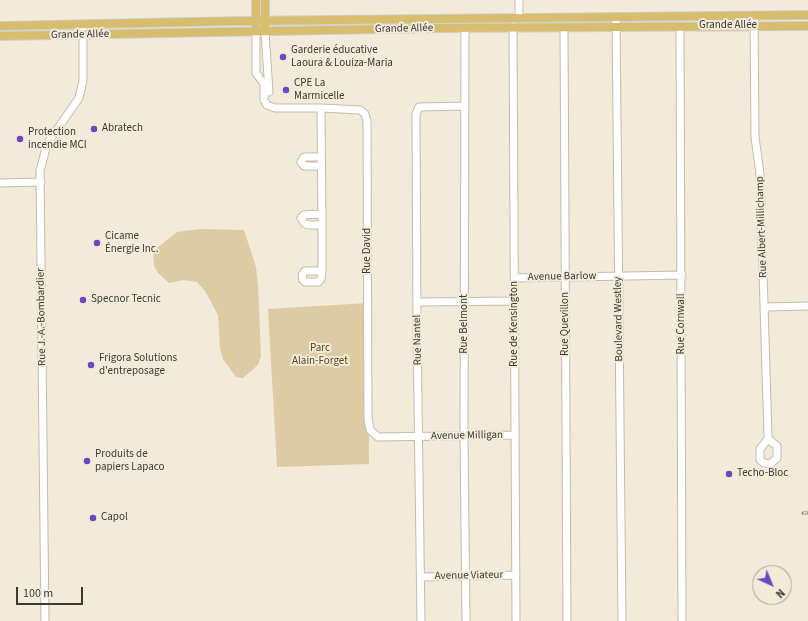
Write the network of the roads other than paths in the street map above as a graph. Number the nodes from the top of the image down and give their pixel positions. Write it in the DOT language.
graph roads {
  1 [pos="256,0"];
  2 [pos="265,0"];
  3 [pos="519,0"];
  4 [pos="754,16"];
  5 [pos="808,16"];
  6 [pos="616,17"];
  7 [pos="519,18"];
  8 [pos="256,21"];
  9 [pos="265,21"];
  10 [pos="83,25"];
  11 [pos="0,26"];
  12 [pos="754,26"];
  13 [pos="808,26"];
  14 [pos="513,27"];
  15 [pos="564,27"];
  16 [pos="616,27"];
  17 [pos="680,27"];
  18 [pos="465,28"];
  19 [pos="256,31"];
  20 [pos="265,32"];
  21 [pos="83,35"];
  22 [pos="0,36"];
  23 [pos="465,106"];
  24 [pos="272,107"];
  25 [pos="321,108"];
  26 [pos="321,157"];
  27 [pos="321,166"];
  28 [pos="41,182"];
  29 [pos="0,183"];
  30 [pos="322,214"];
  31 [pos="322,225"];
  32 [pos="322,271"];
  33 [pos="682,275"];
  34 [pos="619,276"];
  35 [pos="566,277"];
  36 [pos="515,278"];
  37 [pos="515,301"];
  38 [pos="417,302"];
  39 [pos="466,303"];
  40 [pos="808,306"];
  41 [pos="765,307"];
  42 [pos="515,435"];
  43 [pos="420,436"];
  44 [pos="464,436"];
  45 [pos="768,439"];
  46 [pos="516,575"];
  47 [pos="466,576"];
  48 [pos="422,577"];
  49 [pos="45,621"];
  50 [pos="422,621"];
  51 [pos="466,621"];
  52 [pos="516,621"];
  53 [pos="568,621"];
  54 [pos="622,621"];
  55 [pos="682,621"];
  1 -- 8 [label="main road"];
  2 -- 9 [label="main road"];
  3 -- 7 [label="street"];
  4 -- 5 [label="main road, Grande Allée"];
  4 -- 6 [label="main road, Grande Allée"];
  4 -- 12 [label="street, Rue Albert-Millichamp"];
  6 -- 7 [label="main road, Grande Allée"];
  6 -- 16 [label="street, Boulevard Westley"];
  7 -- 9 [label="main road, Grande Allée"];
  8 -- 9 [label="main road, Grande Allée"];
  8 -- 10 [label="main road, Grande Allée"];
  8 -- 19 [label="main road"];
  9 -- 20 [label="main road"];
  10 -- 11 [label="main road, Grande Allée"];
  10 -- 21 [label="street, Rue J.-A.-Bombardier"];
  12 -- 13 [label="main road, Grande Allée"];
  12 -- 17 [label="main road, Grande Allée"];
  12 -- 41 [label="street, Rue Albert-Millichamp"];
  14 -- 15 [label="main road, Grande Allée"];
  14 -- 18 [label="main road, Grande Allée"];
  14 -- 36 [label="street, Rue de Kensington"];
  15 -- 16 [label="main road, Grande Allée"];
  15 -- 35 [label="street, Rue Quevillon"];
  16 -- 17 [label="main road, Grande Allée"];
  16 -- 34 [label="street, Boulevard Westley"];
  17 -- 33 [label="street, Rue Cornwall"];
  18 -- 20 [label="main road, Grande Allée"];
  18 -- 23 [label="street, Rue Belmont"];
  19 -- 20 [label="main road, Grande Allée"];
  19 -- 21 [label="main road, Grande Allée"];
  19 -- 24 [label="street"];
  20 -- 24 [label="street"];
  21 -- 22 [label="main road, Grande Allée"];
  21 -- 28 [label="street, Rue J.-A.-Bombardier"];
  23 -- 38 [label="street, Rue Nantel"];
  23 -- 39 [label="street, Rue Belmont"];
  24 -- 25 [label="street, Rue David"];
  25 -- 26 [label="street"];
  25 -- 43 [label="street, Rue David"];
  26 -- 27 [label="street"];
  26 -- 27 [label="street"];
  27 -- 30 [label="street"];
  28 -- 29 [label="street"];
  28 -- 49 [label="street, Rue J.-A.-Bombardier"];
  30 -- 31 [label="street"];
  30 -- 31 [label="street"];
  31 -- 32 [label="street"];
  33 -- 34 [label="street, Avenue Barlow"];
  33 -- 55 [label="street, Rue Cornwall"];
  34 -- 35 [label="street, Avenue Barlow"];
  34 -- 54 [label="street, Boulevard Westley"];
  35 -- 36 [label="street, Avenue Barlow"];
  35 -- 53 [label="street, Rue Quevillon"];
  36 -- 37 [label="street, Rue de Kensington"];
  37 -- 39 [label="street"];
  37 -- 42 [label="street, Rue de Kensington"];
  38 -- 39 [label="street"];
  38 -- 43 [label="street, Rue Nantel"];
  39 -- 44 [label="street, Rue Belmont"];
  40 -- 41 [label="street"];
  41 -- 45 [label="street, Rue Albert-Millichamp"];
  42 -- 44 [label="street, Avenue Milligan"];
  42 -- 46 [label="street, Rue de Kensington"];
  43 -- 44 [label="street, Avenue Milligan"];
  43 -- 48 [label="street, Rue Nantel"];
  44 -- 47 [label="street, Rue Belmont"];
  46 -- 47 [label="street, Avenue Viateur"];
  46 -- 52 [label="street, Rue de Kensington"];
  47 -- 48 [label="street, Avenue Viateur"];
  47 -- 51 [label="street, Rue Belmont"];
  48 -- 50 [label="street, Rue Nantel"];
}
